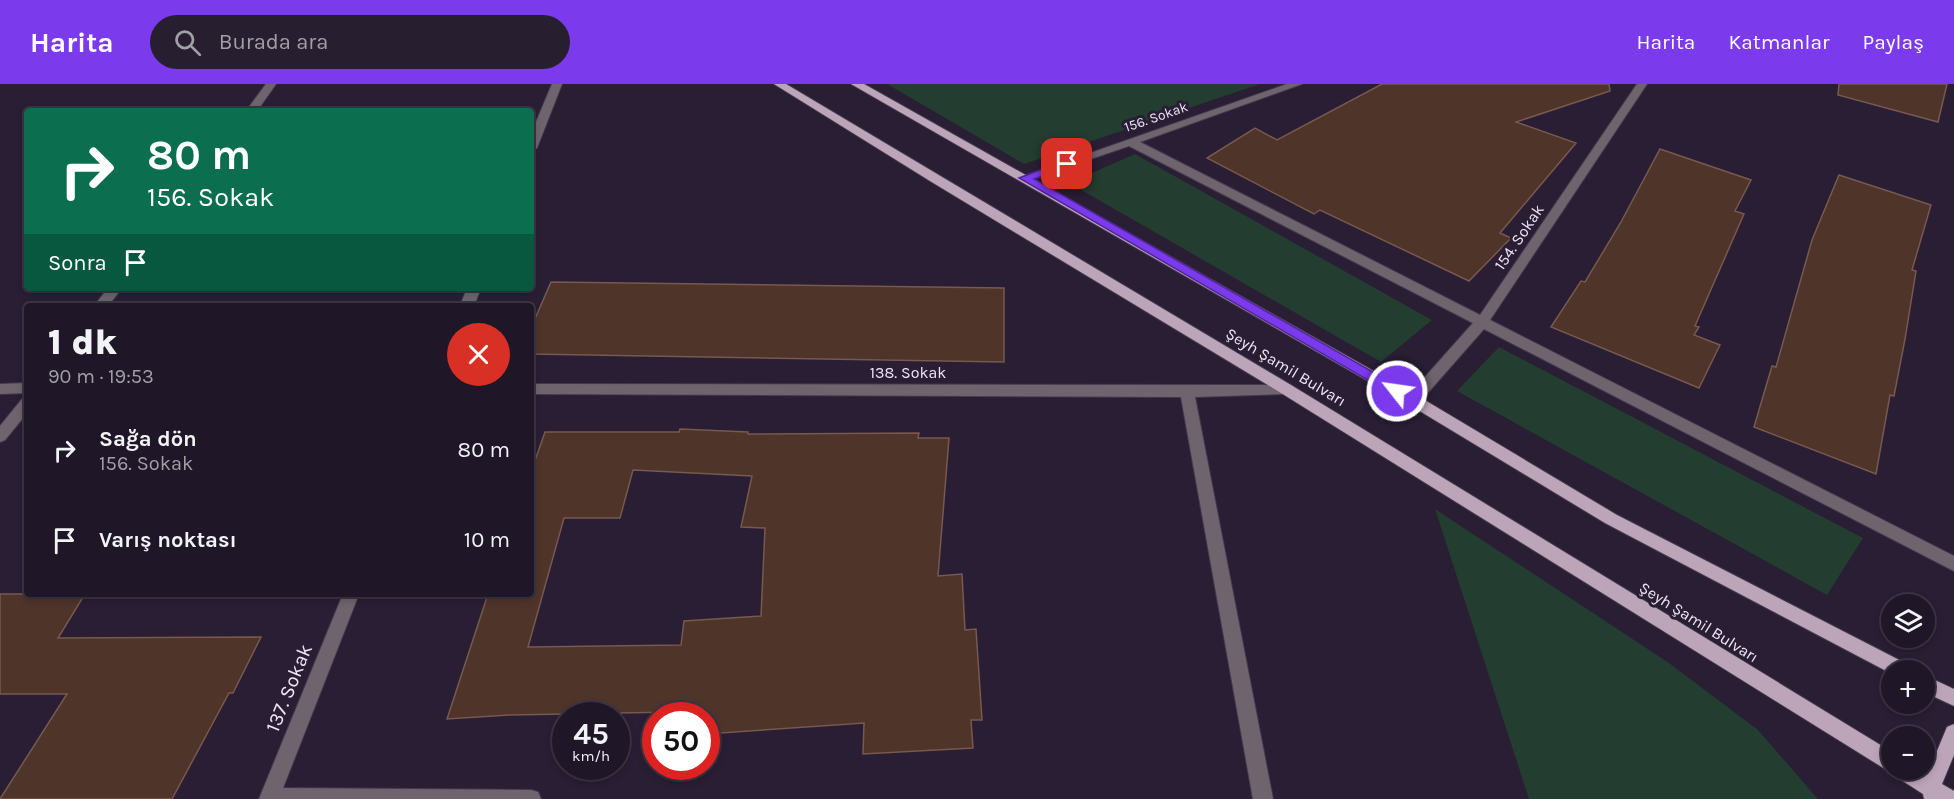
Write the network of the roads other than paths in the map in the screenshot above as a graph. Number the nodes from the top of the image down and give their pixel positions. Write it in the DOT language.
graph roads {
  1 [pos="271,84"];
  2 [pos="557,84"];
  3 [pos="779,84"];
  4 [pos="856,84"];
  5 [pos="1296,84"];
  6 [pos="1642,84"];
  7 [pos="252,108"];
  8 [pos="534,141"];
  9 [pos="1131,141"];
  10 [pos="1025,178"];
  11 [pos="1481,323"];
  12 [pos="24,388"];
  13 [pos="534,388"];
  14 [pos="1286,388"];
  15 [pos="0,389"];
  16 [pos="1187,392"];
  17 [pos="1413,400"];
  18 [pos="24,407"];
  19 [pos="0,436"];
  20 [pos="1954,564"];
  21 [pos="350,597"];
  22 [pos="1882,660"];
  23 [pos="1935,688"];
  24 [pos="1954,698"];
  25 [pos="1954,733"];
  26 [pos="1881,756"];
  27 [pos="1915,780"];
  28 [pos="1932,793"];
  29 [pos="269,798"];
  30 [pos="531,799"];
  31 [pos="1263,799"];
  32 [pos="1949,799"];
  1 -- 7 [label="street"];
  2 -- 8 [label="street"];
  3 -- 14 [label="main road, Şeyh Şamil Bulvarı"];
  4 -- 10 [label="main road, Şeyh Şamil Bulvarı"];
  5 -- 9 [label="street, 156. Sokak"];
  6 -- 11 [label="street, 154. Sokak"];
  9 -- 10 [label="street, 156. Sokak"];
  9 -- 11 [label="street"];
  10 -- 17 [label="main road, Şeyh Şamil Bulvarı"];
  11 -- 17 [label="street, 154. Sokak"];
  11 -- 20 [label="street"];
  12 -- 15 [label="street"];
  13 -- 16 [label="street, 138. Sokak"];
  14 -- 16 [label="street, 138. Sokak"];
  14 -- 26 [label="main road, Şeyh Şamil Bulvarı"];
  16 -- 31 [label="street"];
  17 -- 22 [label="main road, Şeyh Şamil Bulvarı"];
  18 -- 19 [label="street"];
  21 -- 29 [label="street, 137. Sokak"];
  23 -- 24 [label="main road"];
  25 -- 28 [label="main road"];
  27 -- 28 [label="main road"];
  28 -- 32 [label="main road"];
  29 -- 30 [label="street"];
}
